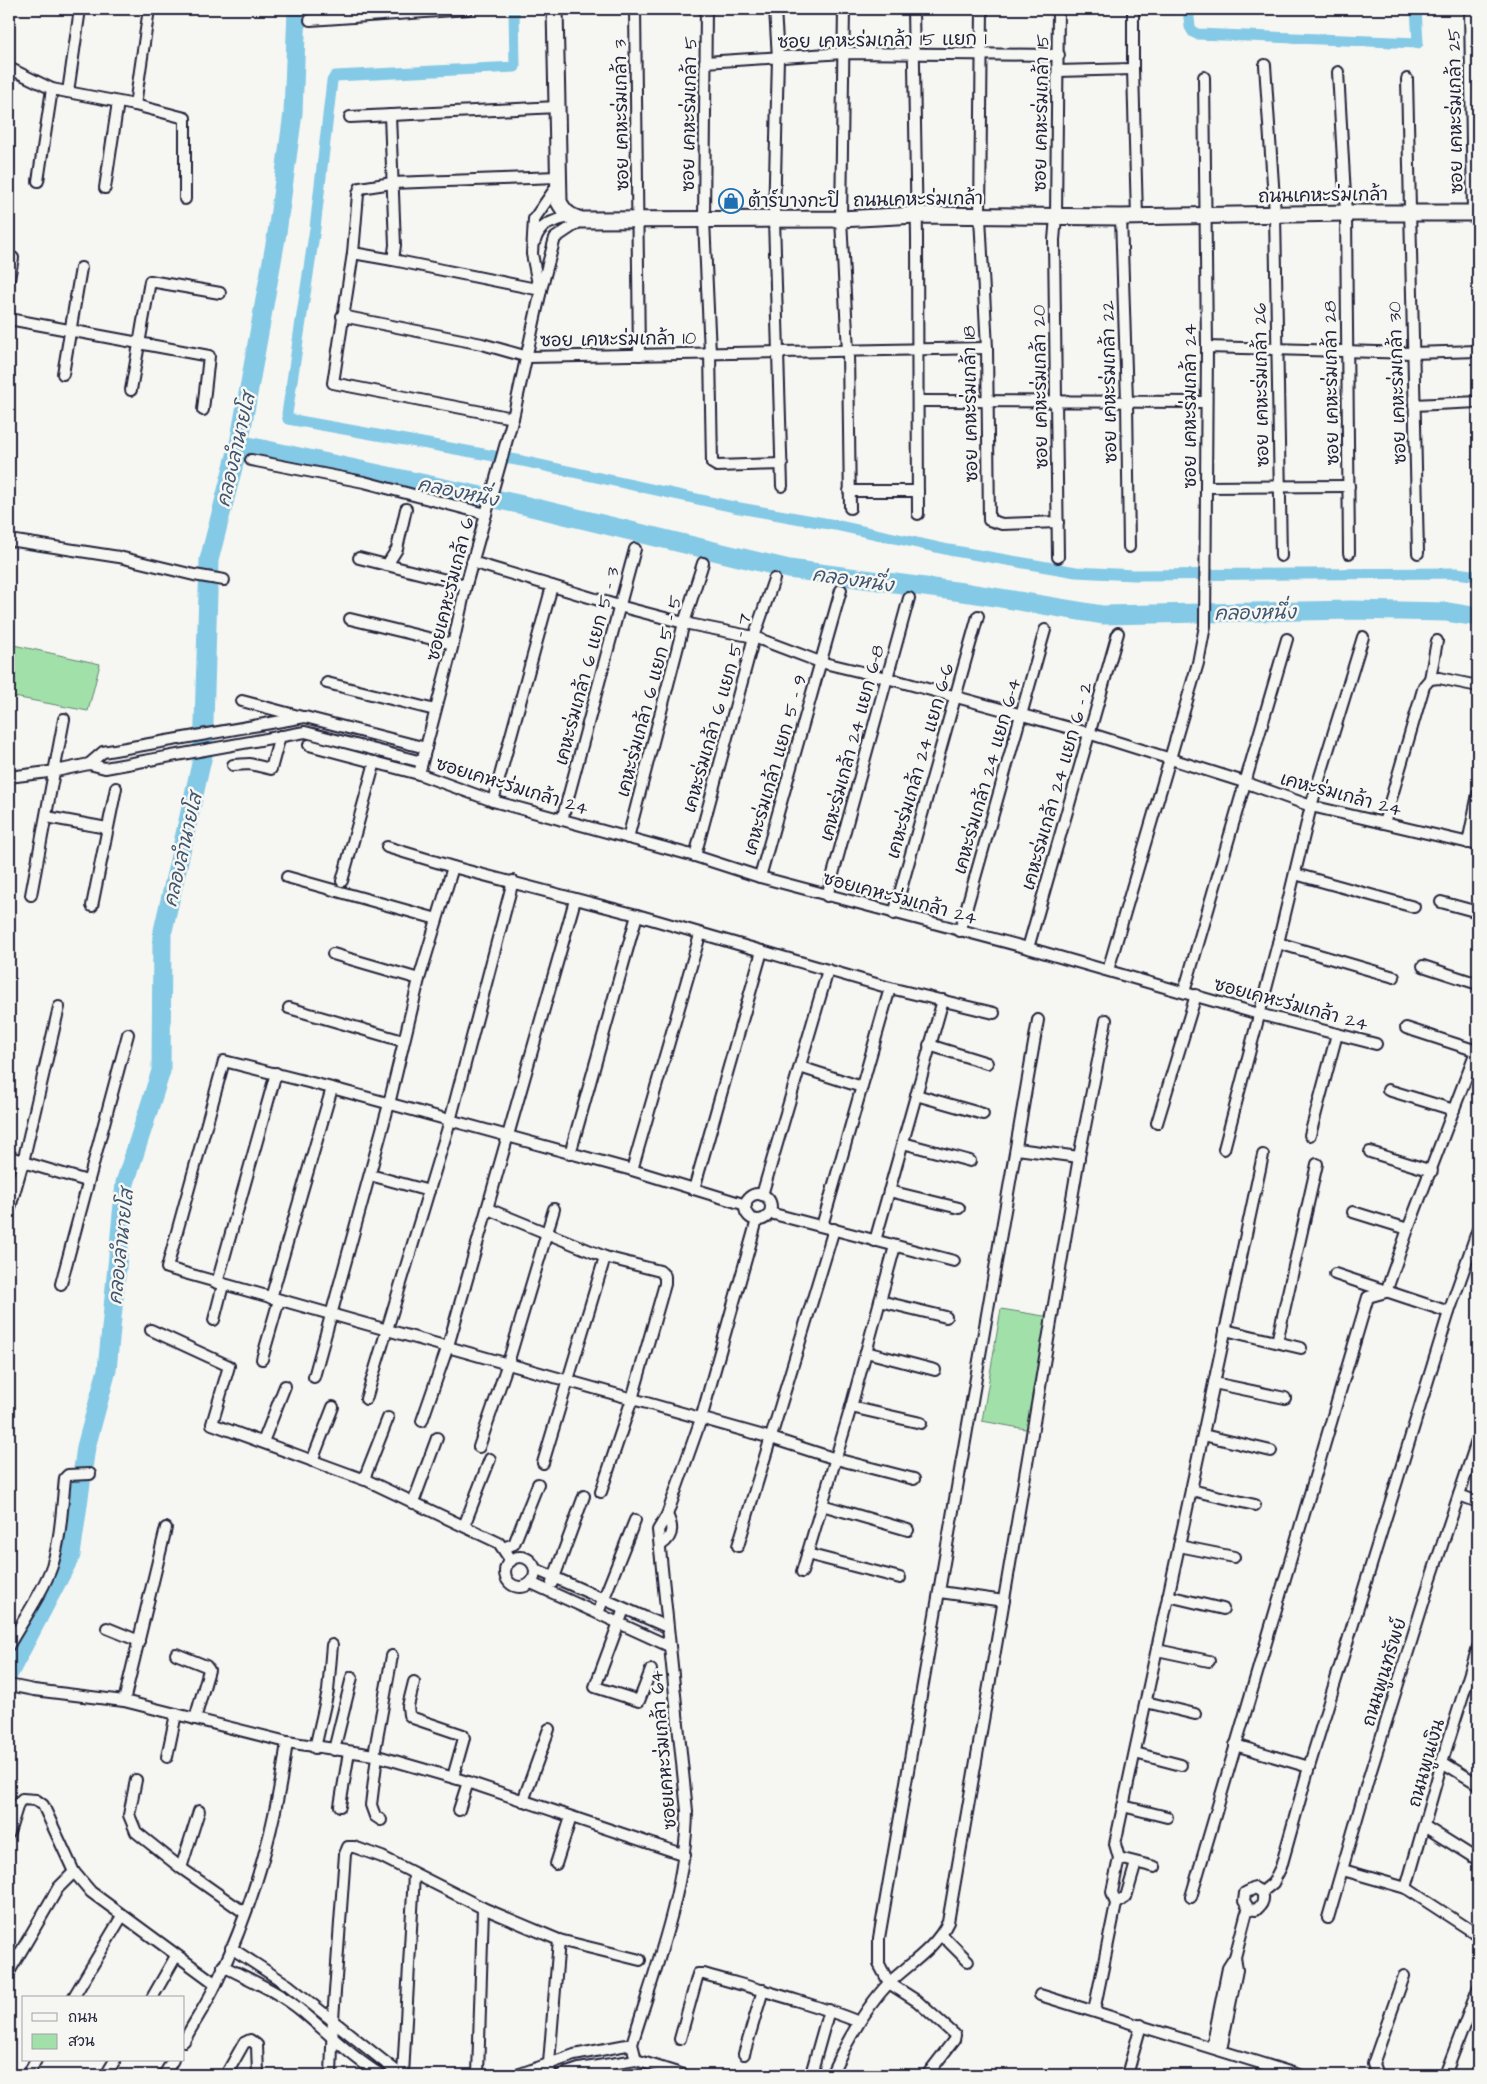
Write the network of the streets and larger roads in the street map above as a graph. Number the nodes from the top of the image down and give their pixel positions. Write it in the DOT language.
graph roads {
  1 [pos="80,9"];
  2 [pos="149,9"];
  3 [pos="468,9"];
  4 [pos="554,9"];
  5 [pos="565,9"];
  6 [pos="635,9"];
  7 [pos="706,9"];
  8 [pos="775,9"];
  9 [pos="844,9"];
  10 [pos="913,9"];
  11 [pos="982,9"];
  12 [pos="1058,9"];
  13 [pos="1470,9"];
  14 [pos="1133,11"];
  15 [pos="310,20"];
  16 [pos="844,53"];
  17 [pos="914,53"];
  18 [pos="983,53"];
  19 [pos="1058,55"];
  20 [pos="778,58"];
  21 [pos="705,62"];
  22 [pos="1265,65"];
  23 [pos="9,68"];
  24 [pos="1133,69"];
  25 [pos="1058,71"];
  26 [pos="1338,72"];
  27 [pos="1204,77"];
  28 [pos="1407,79"];
  29 [pos="52,89"];
  30 [pos="68,92"];
  31 [pos="1475,100"];
  32 [pos="118,102"];
  33 [pos="135,105"];
  34 [pos="557,107"];
  35 [pos="390,115"];
  36 [pos="350,117"];
  37 [pos="38,181"];
  38 [pos="558,182"];
  39 [pos="392,183"];
  40 [pos="105,188"];
  41 [pos="185,199"];
  42 [pos="1346,213"];
  43 [pos="1409,213"];
  44 [pos="1476,213"];
  45 [pos="1275,214"];
  46 [pos="916,215"];
  47 [pos="1206,216"];
  48 [pos="980,217"];
  49 [pos="1056,217"];
  50 [pos="1121,217"];
  51 [pos="1137,217"];
  52 [pos="576,218"];
  53 [pos="841,218"];
  54 [pos="774,219"];
  55 [pos="639,220"];
  56 [pos="704,220"];
  57 [pos="353,253"];
  58 [pos="532,254"];
  59 [pos="13,258"];
  60 [pos="393,260"];
  61 [pos="81,268"];
  62 [pos="9,279"];
  63 [pos="540,292"];
  64 [pos="220,293"];
  65 [pos="342,316"];
  66 [pos="9,319"];
  67 [pos="71,330"];
  68 [pos="139,342"];
  69 [pos="1207,347"];
  70 [pos="987,348"];
  71 [pos="1276,348"];
  72 [pos="918,350"];
  73 [pos="848,351"];
  74 [pos="1346,351"];
  75 [pos="1478,351"];
  76 [pos="780,352"];
  77 [pos="710,353"];
  78 [pos="1412,353"];
  79 [pos="639,355"];
  80 [pos="528,357"];
  81 [pos="63,374"];
  82 [pos="131,390"];
  83 [pos="918,401"];
  84 [pos="1127,401"];
  85 [pos="988,402"];
  86 [pos="1057,402"];
  87 [pos="1206,402"];
  88 [pos="1478,402"];
  89 [pos="1414,405"];
  90 [pos="203,410"];
  91 [pos="513,418"];
  92 [pos="251,460"];
  93 [pos="782,464"];
  94 [pos="1280,485"];
  95 [pos="782,486"];
  96 [pos="1349,486"];
  97 [pos="1206,487"];
  98 [pos="850,491"];
  99 [pos="918,491"];
  100 [pos="850,508"];
  101 [pos="406,509"];
  102 [pos="487,510"];
  103 [pos="918,514"];
  104 [pos="1058,522"];
  105 [pos="9,540"];
  106 [pos="1129,547"];
  107 [pos="635,549"];
  108 [pos="1349,552"];
  109 [pos="1418,552"];
  110 [pos="1281,556"];
  111 [pos="1058,557"];
  112 [pos="359,558"];
  113 [pos="472,562"];
  114 [pos="704,563"];
  115 [pos="387,565"];
  116 [pos="774,579"];
  117 [pos="224,580"];
  118 [pos="466,585"];
  119 [pos="552,586"];
  120 [pos="841,590"];
  121 [pos="908,598"];
  122 [pos="619,606"];
  123 [pos="978,616"];
  124 [pos="350,619"];
  125 [pos="684,624"];
  126 [pos="1045,630"];
  127 [pos="1118,633"];
  128 [pos="754,637"];
  129 [pos="1364,637"];
  130 [pos="1287,639"];
  131 [pos="1438,641"];
  132 [pos="452,644"];
  133 [pos="820,662"];
  134 [pos="887,678"];
  135 [pos="1430,679"];
  136 [pos="327,683"];
  137 [pos="1478,686"];
  138 [pos="954,698"];
  139 [pos="242,702"];
  140 [pos="435,710"];
  141 [pos="1021,715"];
  142 [pos="305,717"];
  143 [pos="64,719"];
  144 [pos="289,720"];
  145 [pos="1088,733"];
  146 [pos="293,734"];
  147 [pos="280,736"];
  148 [pos="309,745"];
  149 [pos="426,748"];
  150 [pos="1169,759"];
  151 [pos="376,762"];
  152 [pos="422,762"];
  153 [pos="89,764"];
  154 [pos="233,765"];
  155 [pos="56,771"];
  156 [pos="419,774"];
  157 [pos="9,777"];
  158 [pos="1244,782"];
  159 [pos="116,788"];
  160 [pos="1478,794"];
  161 [pos="493,800"];
  162 [pos="1311,806"];
  163 [pos="47,817"];
  164 [pos="562,820"];
  165 [pos="1384,823"];
  166 [pos="107,828"];
  167 [pos="628,838"];
  168 [pos="1473,844"];
  169 [pos="387,846"];
  170 [pos="695,856"];
  171 [pos="453,867"];
  172 [pos="1295,874"];
  173 [pos="287,877"];
  174 [pos="760,877"];
  175 [pos="342,881"];
  176 [pos="512,881"];
  177 [pos="32,895"];
  178 [pos="827,896"];
  179 [pos="575,900"];
  180 [pos="1441,902"];
  181 [pos="92,906"];
  182 [pos="1414,907"];
  183 [pos="1478,912"];
  184 [pos="894,914"];
  185 [pos="637,915"];
  186 [pos="437,919"];
  187 [pos="960,931"];
  188 [pos="700,935"];
  189 [pos="1278,943"];
  190 [pos="1028,948"];
  191 [pos="762,951"];
  192 [pos="333,954"];
  193 [pos="1423,966"];
  194 [pos="828,970"];
  195 [pos="1108,970"];
  196 [pos="1394,977"];
  197 [pos="419,979"];
  198 [pos="1478,984"];
  199 [pos="890,988"];
  200 [pos="1184,992"];
  201 [pos="1196,995"];
  202 [pos="943,1000"];
  203 [pos="59,1007"];
  204 [pos="289,1008"];
  205 [pos="994,1013"];
  206 [pos="1259,1014"];
  207 [pos="1038,1020"];
  208 [pos="1106,1020"];
  209 [pos="1406,1028"];
  210 [pos="128,1034"];
  211 [pos="1337,1034"];
  212 [pos="404,1041"];
  213 [pos="1376,1044"];
  214 [pos="930,1045"];
  215 [pos="1477,1049"];
  216 [pos="987,1063"];
  217 [pos="800,1068"];
  218 [pos="276,1073"];
  219 [pos="862,1087"];
  220 [pos="332,1088"];
  221 [pos="1388,1090"];
  222 [pos="916,1095"];
  223 [pos="389,1104"];
  224 [pos="1454,1110"];
  225 [pos="982,1114"];
  226 [pos="450,1121"];
  227 [pos="1157,1123"];
  228 [pos="1310,1135"];
  229 [pos="508,1137"];
  230 [pos="902,1143"];
  231 [pos="1017,1149"];
  232 [pos="1224,1149"];
  233 [pos="1370,1152"];
  234 [pos="570,1154"];
  235 [pos="1263,1155"];
  236 [pos="9,1156"];
  237 [pos="1079,1158"];
  238 [pos="970,1161"];
  239 [pos="23,1162"];
  240 [pos="1317,1164"];
  241 [pos="632,1170"];
  242 [pos="1432,1171"];
  243 [pos="370,1174"];
  244 [pos="87,1182"];
  245 [pos="694,1189"];
  246 [pos="429,1191"];
  247 [pos="889,1191"];
  248 [pos="762,1195"];
  249 [pos="746,1204"];
  250 [pos="959,1208"];
  251 [pos="488,1209"];
  252 [pos="554,1209"];
  253 [pos="9,1211"];
  254 [pos="770,1212"];
  255 [pos="1353,1212"];
  256 [pos="757,1220"];
  257 [pos="822,1226"];
  258 [pos="834,1229"];
  259 [pos="1408,1229"];
  260 [pos="1478,1229"];
  261 [pos="547,1233"];
  262 [pos="875,1241"];
  263 [pos="895,1246"];
  264 [pos="606,1257"];
  265 [pos="954,1260"];
  266 [pos="1335,1274"];
  267 [pos="61,1284"];
  268 [pos="220,1284"];
  269 [pos="1386,1292"];
  270 [pos="275,1299"];
  271 [pos="880,1301"];
  272 [pos="1449,1312"];
  273 [pos="331,1315"];
  274 [pos="946,1317"];
  275 [pos="214,1320"];
  276 [pos="151,1330"];
  277 [pos="388,1330"];
  278 [pos="1225,1330"];
  279 [pos="1277,1342"];
  280 [pos="448,1346"];
  281 [pos="1301,1348"];
  282 [pos="866,1352"];
  283 [pos="262,1359"];
  284 [pos="508,1363"];
  285 [pos="935,1370"];
  286 [pos="314,1377"];
  287 [pos="569,1381"];
  288 [pos="1214,1383"];
  289 [pos="285,1386"];
  290 [pos="1285,1398"];
  291 [pos="366,1399"];
  292 [pos="632,1399"];
  293 [pos="333,1407"];
  294 [pos="851,1407"];
  295 [pos="388,1418"];
  296 [pos="701,1420"];
  297 [pos="422,1421"];
  298 [pos="921,1423"];
  299 [pos="1203,1435"];
  300 [pos="437,1438"];
  301 [pos="771,1438"];
  302 [pos="1478,1438"];
  303 [pos="262,1442"];
  304 [pos="479,1447"];
  305 [pos="1271,1451"];
  306 [pos="490,1459"];
  307 [pos="836,1459"];
  308 [pos="312,1461"];
  309 [pos="543,1462"];
  310 [pos="89,1474"];
  311 [pos="914,1479"];
  312 [pos="365,1480"];
  313 [pos="538,1484"];
  314 [pos="1191,1490"];
  315 [pos="601,1492"];
  316 [pos="1459,1494"];
  317 [pos="584,1496"];
  318 [pos="413,1502"];
  319 [pos="1478,1502"];
  320 [pos="1255,1505"];
  321 [pos="822,1506"];
  322 [pos="667,1515"];
  323 [pos="635,1520"];
  324 [pos="464,1526"];
  325 [pos="166,1528"];
  326 [pos="908,1530"];
  327 [pos="661,1545"];
  328 [pos="738,1546"];
  329 [pos="1179,1546"];
  330 [pos="503,1548"];
  331 [pos="808,1554"];
  332 [pos="1234,1557"];
  333 [pos="511,1561"];
  334 [pos="535,1570"];
  335 [pos="802,1572"];
  336 [pos="554,1578"];
  337 [pos="900,1578"];
  338 [pos="531,1582"];
  339 [pos="549,1591"];
  340 [pos="940,1592"];
  341 [pos="1168,1596"];
  342 [pos="604,1600"];
  343 [pos="1004,1601"];
  344 [pos="624,1608"];
  345 [pos="1223,1609"];
  346 [pos="598,1613"];
  347 [pos="619,1623"];
  348 [pos="106,1628"];
  349 [pos="667,1628"];
  350 [pos="139,1641"];
  351 [pos="9,1645"];
  352 [pos="332,1645"];
  353 [pos="670,1646"];
  354 [pos="1478,1648"];
  355 [pos="1157,1650"];
  356 [pos="176,1654"];
  357 [pos="392,1656"];
  358 [pos="1209,1661"];
  359 [pos="651,1670"];
  360 [pos="352,1677"];
  361 [pos="414,1682"];
  362 [pos="9,1685"];
  363 [pos="124,1701"];
  364 [pos="1146,1702"];
  365 [pos="176,1714"];
  366 [pos="1195,1714"];
  367 [pos="195,1719"];
  368 [pos="549,1729"];
  369 [pos="287,1742"];
  370 [pos="1235,1745"];
  371 [pos="316,1748"];
  372 [pos="334,1750"];
  373 [pos="349,1752"];
  374 [pos="1135,1753"];
  375 [pos="376,1756"];
  376 [pos="167,1757"];
  377 [pos="1442,1762"];
  378 [pos="1181,1765"];
  379 [pos="1309,1767"];
  380 [pos="453,1778"];
  381 [pos="136,1780"];
  382 [pos="468,1782"];
  383 [pos="1478,1784"];
  384 [pos="523,1801"];
  385 [pos="340,1806"];
  386 [pos="1123,1806"];
  387 [pos="459,1810"];
  388 [pos="199,1811"];
  389 [pos="572,1817"];
  390 [pos="1166,1817"];
  391 [pos="381,1820"];
  392 [pos="1424,1826"];
  393 [pos="9,1833"];
  394 [pos="685,1855"];
  395 [pos="1119,1858"];
  396 [pos="1478,1860"];
  397 [pos="1136,1863"];
  398 [pos="556,1864"];
  399 [pos="1155,1867"];
  400 [pos="181,1868"];
  401 [pos="1343,1870"];
  402 [pos="74,1872"];
  403 [pos="414,1874"];
  404 [pos="1406,1888"];
  405 [pos="1262,1892"];
  406 [pos="1191,1897"];
  407 [pos="1116,1904"];
  408 [pos="483,1908"];
  409 [pos="1249,1909"];
  410 [pos="244,1913"];
  411 [pos="122,1916"];
  412 [pos="1328,1918"];
  413 [pos="942,1934"];
  414 [pos="1478,1935"];
  415 [pos="559,1940"];
  416 [pos="230,1948"];
  417 [pos="176,1956"];
  418 [pos="640,1960"];
  419 [pos="968,1961"];
  420 [pos="223,1966"];
  421 [pos="9,1972"];
  422 [pos="1404,1976"];
  423 [pos="890,1983"];
  424 [pos="216,1984"];
  425 [pos="762,1990"];
  426 [pos="1478,1990"];
  427 [pos="1040,1995"];
  428 [pos="74,1996"];
  429 [pos="153,1996"];
  430 [pos="829,2010"];
  431 [pos="1094,2011"];
  432 [pos="333,2019"];
  433 [pos="859,2022"];
  434 [pos="1141,2025"];
  435 [pos="332,2038"];
  436 [pos="185,2039"];
  437 [pos="680,2039"];
  438 [pos="632,2044"];
  439 [pos="1217,2048"];
  440 [pos="744,2054"];
  441 [pos="636,2060"];
  442 [pos="35,2062"];
  443 [pos="114,2062"];
  444 [pos="172,2062"];
  445 [pos="549,2063"];
  446 [pos="1287,2073"];
  447 [pos="811,2074"];
  448 [pos="28,2075"];
  449 [pos="106,2075"];
  450 [pos="164,2075"];
  451 [pos="226,2075"];
  452 [pos="258,2075"];
  453 [pos="332,2075"];
  454 [pos="381,2075"];
  455 [pos="402,2075"];
  456 [pos="478,2075"];
  457 [pos="516,2075"];
  458 [pos="550,2075"];
  459 [pos="560,2075"];
  460 [pos="684,2075"];
  461 [pos="831,2075"];
  462 [pos="927,2075"];
  463 [pos="1127,2075"];
  464 [pos="1299,2075"];
  465 [pos="1377,2075"];
  466 [pos="1445,2075"];
  1 -- 30 [label="street"];
  2 -- 33 [label="street"];
  3 -- 15 [label="street"];
  4 -- 5 [label="street"];
  4 -- 34 [label="street"];
  6 -- 55 [label="street, ซอย เคหะร่มเกล้า 3"];
  7 -- 21 [label="street, ซอย เคหะร่มเกล้า 5"];
  8 -- 20 [label="street"];
  9 -- 16 [label="street"];
  10 -- 17 [label="street"];
  11 -- 18 [label="street, ซอย เคหะร่มเกล้า 18"];
  12 -- 19 [label="street, ซอย เคหะร่มเกล้า 15"];
  13 -- 31 [label="street, ซอย เคหะร่มเกล้า 25"];
  14 -- 24 [label="street"];
  16 -- 17 [label="street, ซอย เคหะร่มเกล้า 15 แยก 1"];
  16 -- 20 [label="street, ซอย เคหะร่มเกล้า 15 แยก 1"];
  16 -- 53 [label="street"];
  17 -- 18 [label="street, ซอย เคหะร่มเกล้า 15 แยก 1"];
  17 -- 46 [label="street"];
  18 -- 19 [label="street, ซอย เคหะร่มเกล้า 15 แยก 1"];
  18 -- 48 [label="street, ซอย เคหะร่มเกล้า 18"];
  19 -- 25 [label="street, ซอย เคหะร่มเกล้า 15"];
  20 -- 21 [label="street, ซอย เคหะร่มเกล้า 15 แยก 1"];
  20 -- 54 [label="street"];
  21 -- 56 [label="street, ซอย เคหะร่มเกล้า 5"];
  22 -- 45 [label="street, ซอย เคหะร่มเกล้า 26"];
  23 -- 29 [label="street"];
  24 -- 25 [label="street"];
  24 -- 51 [label="street"];
  25 -- 49 [label="street, ซอย เคหะร่มเกล้า 15"];
  26 -- 42 [label="street, ซอย เคหะร่มเกล้า 28"];
  27 -- 47 [label="street, ซอย เคหะร่มเกล้า 24"];
  28 -- 43 [label="street, ซอย เคหะร่มเกล้า 30"];
  29 -- 30 [label="street"];
  29 -- 37 [label="street"];
  30 -- 32 [label="street"];
  31 -- 44 [label="street, ซอย เคหะร่มเกล้า 25"];
  32 -- 33 [label="street"];
  32 -- 40 [label="street"];
  33 -- 41 [label="street"];
  34 -- 35 [label="street"];
  34 -- 38 [label="street"];
  35 -- 36 [label="street"];
  35 -- 39 [label="street"];
  38 -- 39 [label="street"];
  38 -- 52 [label="street"];
  38 -- 58 [label="street, ซอยเคหะร่มเกล้า 6"];
  39 -- 57 [label="street"];
  39 -- 60 [label="street"];
  42 -- 43 [label="street, ถนนเคหะร่มเกล้า"];
  42 -- 45 [label="street, ถนนเคหะร่มเกล้า"];
  42 -- 74 [label="street, ซอย เคหะร่มเกล้า 28"];
  43 -- 44 [label="street, ถนนเคหะร่มเกล้า"];
  43 -- 78 [label="street, ซอย เคหะร่มเกล้า 30"];
  45 -- 47 [label="street, ถนนเคหะร่มเกล้า"];
  45 -- 71 [label="street, ซอย เคหะร่มเกล้า 26"];
  46 -- 48 [label="street, ถนนเคหะร่มเกล้า"];
  46 -- 53 [label="street, ถนนเคหะร่มเกล้า"];
  46 -- 72 [label="street"];
  47 -- 51 [label="street, ถนนเคหะร่มเกล้า"];
  47 -- 69 [label="street, ซอย เคหะร่มเกล้า 24"];
  48 -- 49 [label="street, ถนนเคหะร่มเกล้า"];
  48 -- 70 [label="street, ซอย เคหะร่มเกล้า 18"];
  49 -- 50 [label="street, ถนนเคหะร่มเกล้า"];
  49 -- 86 [label="street, ซอย เคหะร่มเกล้า 20"];
  50 -- 51 [label="street, ถนนเคหะร่มเกล้า"];
  50 -- 84 [label="street, ซอย เคหะร่มเกล้า 22"];
  52 -- 55 [label="street, ถนนเคหะร่มเกล้า"];
  52 -- 58 [label="street, ซอยเคหะร่มเกล้า 6"];
  52 -- 63 [label="street, ซอยเคหะร่มเกล้า 6"];
  53 -- 54 [label="street, ถนนเคหะร่มเกล้า"];
  53 -- 73 [label="street"];
  54 -- 56 [label="street, ถนนเคหะร่มเกล้า"];
  54 -- 76 [label="street"];
  55 -- 56 [label="street, ถนนเคหะร่มเกล้า"];
  55 -- 79 [label="street, ซอย เคหะร่มเกล้า 3"];
  56 -- 77 [label="street, ซอย เคหะร่มเกล้า 10"];
  57 -- 60 [label="street"];
  57 -- 65 [label="street"];
  58 -- 63 [label="street, ซอยเคหะร่มเกล้า 6"];
  59 -- 62 [label="street"];
  60 -- 63 [label="street"];
  61 -- 67 [label="street"];
  63 -- 80 [label="street, ซอยเคหะร่มเกล้า 6"];
  64 -- 68 [label="street"];
  65 -- 80 [label="street, ซอย เคหะร่มเกล้า 10"];
  65 -- 91 [label="street"];
  66 -- 67 [label="street"];
  67 -- 68 [label="street"];
  67 -- 81 [label="street"];
  68 -- 82 [label="street"];
  68 -- 90 [label="street"];
  69 -- 71 [label="street"];
  69 -- 87 [label="street, ซอย เคหะร่มเกล้า 24"];
  70 -- 72 [label="street, ซอย เคหะร่มเกล้า 10"];
  70 -- 85 [label="street, ซอย เคหะร่มเกล้า 18"];
  71 -- 74 [label="street"];
  71 -- 94 [label="street, ซอย เคหะร่มเกล้า 26"];
  72 -- 73 [label="street, ซอย เคหะร่มเกล้า 10"];
  72 -- 83 [label="street"];
  73 -- 76 [label="street, ซอย เคหะร่มเกล้า 10"];
  73 -- 98 [label="street"];
  74 -- 78 [label="street"];
  74 -- 96 [label="street, ซอย เคหะร่มเกล้า 28"];
  75 -- 78 [label="street"];
  76 -- 77 [label="street, ซอย เคหะร่มเกล้า 10"];
  76 -- 93 [label="street"];
  77 -- 79 [label="street, ซอย เคหะร่มเกล้า 10"];
  77 -- 93 [label="street"];
  78 -- 89 [label="street, ซอย เคหะร่มเกล้า 30"];
  79 -- 80 [label="street, ซอย เคหะร่มเกล้า 10"];
  80 -- 91 [label="street, ซอยเคหะร่มเกล้า 6"];
  83 -- 85 [label="street"];
  83 -- 99 [label="street"];
  84 -- 86 [label="street"];
  84 -- 87 [label="street"];
  84 -- 106 [label="street, ซอย เคหะร่มเกล้า 22"];
  85 -- 86 [label="street"];
  85 -- 104 [label="street, ซอย เคหะร่มเกล้า 18"];
  86 -- 104 [label="street, ซอย เคหะร่มเกล้า 20"];
  87 -- 97 [label="street, ซอย เคหะร่มเกล้า 24"];
  88 -- 89 [label="street"];
  89 -- 109 [label="street, ซอย เคหะร่มเกล้า 30"];
  91 -- 102 [label="street, ซอยเคหะร่มเกล้า 6"];
  92 -- 102 [label="street"];
  93 -- 95 [label="street"];
  94 -- 96 [label="street"];
  94 -- 97 [label="street"];
  94 -- 110 [label="street, ซอย เคหะร่มเกล้า 26"];
  96 -- 108 [label="street, ซอย เคหะร่มเกล้า 28"];
  97 -- 150 [label="street, ซอย เคหะร่มเกล้า 24"];
  98 -- 99 [label="street"];
  98 -- 100 [label="street"];
  99 -- 103 [label="street"];
  101 -- 115 [label="street"];
  102 -- 113 [label="street, ซอยเคหะร่มเกล้า 6"];
  104 -- 111 [label="street, ซอย เคหะร่มเกล้า 20"];
  105 -- 117 [label="street"];
  107 -- 122 [label="street, เคหะร่มเกล้า 6 แยก 5 - 3"];
  112 -- 115 [label="street"];
  113 -- 118 [label="street, ซอยเคหะร่มเกล้า 6"];
  113 -- 119 [label="street, เคหะร่มเกล้า 24"];
  114 -- 125 [label="street, เคหะร่มเกล้า 6 แยก 5 - 5"];
  115 -- 118 [label="street"];
  116 -- 128 [label="street, เคหะร่มเกล้า 6 แยก 5 - 7"];
  118 -- 132 [label="street, ซอยเคหะร่มเกล้า 6"];
  119 -- 122 [label="street, เคหะร่มเกล้า 24"];
  119 -- 161 [label="street"];
  120 -- 133 [label="street, เคหะร่มเกล้า แยก 5 - 9"];
  121 -- 134 [label="street, เคหะร่มเกล้า 24 แยก 6-8"];
  122 -- 125 [label="street, เคหะร่มเกล้า 24"];
  122 -- 164 [label="street, เคหะร่มเกล้า 6 แยก 5 - 3"];
  123 -- 138 [label="street, เคหะร่มเกล้า 24 แยก 6-6"];
  124 -- 132 [label="street"];
  125 -- 128 [label="street, เคหะร่มเกล้า 24"];
  125 -- 167 [label="street, เคหะร่มเกล้า 6 แยก 5 - 5"];
  126 -- 141 [label="street, เคหะร่มเกล้า 24 แยก 6-4"];
  127 -- 145 [label="street, เคหะร่มเกล้า 24 แยก 6 - 2"];
  128 -- 133 [label="street, เคหะร่มเกล้า 24"];
  128 -- 170 [label="street, เคหะร่มเกล้า 6 แยก 5 - 7"];
  129 -- 162 [label="street"];
  130 -- 158 [label="street"];
  131 -- 135 [label="street"];
  132 -- 140 [label="street, ซอยเคหะร่มเกล้า 6"];
  133 -- 134 [label="street, เคหะร่มเกล้า 24"];
  133 -- 174 [label="street, เคหะร่มเกล้า แยก 5 - 9"];
  134 -- 138 [label="street, เคหะร่มเกล้า 24"];
  134 -- 178 [label="street, เคหะร่มเกล้า 24 แยก 6-8"];
  135 -- 137 [label="street"];
  135 -- 165 [label="street"];
  136 -- 140 [label="street"];
  138 -- 141 [label="street, เคหะร่มเกล้า 24"];
  138 -- 184 [label="street, เคหะร่มเกล้า 24 แยก 6-6"];
  139 -- 142 [label="street"];
  140 -- 149 [label="street, ซอยเคหะร่มเกล้า 6"];
  141 -- 145 [label="street, เคหะร่มเกล้า 24"];
  141 -- 187 [label="street, เคหะร่มเกล้า 24 แยก 6-4"];
  142 -- 144 [label="street"];
  142 -- 149 [label="street"];
  143 -- 155 [label="street"];
  144 -- 146 [label="street"];
  144 -- 153 [label="street"];
  145 -- 150 [label="street, เคหะร่มเกล้า 24"];
  145 -- 190 [label="street, เคหะร่มเกล้า 24 แยก 6 - 2"];
  146 -- 147 [label="street"];
  146 -- 152 [label="street"];
  147 -- 153 [label="street"];
  147 -- 154 [label="street"];
  148 -- 151 [label="street, ซอยเคหะร่มเกล้า 24"];
  149 -- 152 [label="street, ซอยเคหะร่มเกล้า 6"];
  150 -- 158 [label="street, เคหะร่มเกล้า 24"];
  150 -- 195 [label="street, ซอย เคหะร่มเกล้า 24"];
  151 -- 156 [label="street, ซอยเคหะร่มเกล้า 24"];
  151 -- 175 [label="street"];
  152 -- 156 [label="street, ซอยเคหะร่มเกล้า 6"];
  153 -- 155 [label="street"];
  155 -- 157 [label="street"];
  155 -- 163 [label="street"];
  156 -- 161 [label="street, ซอยเคหะร่มเกล้า 24"];
  158 -- 162 [label="street, เคหะร่มเกล้า 24"];
  158 -- 200 [label="street"];
  159 -- 166 [label="street"];
  160 -- 168 [label="street"];
  161 -- 164 [label="street, ซอยเคหะร่มเกล้า 24"];
  162 -- 165 [label="street, เคหะร่มเกล้า 24"];
  162 -- 172 [label="street"];
  163 -- 166 [label="street"];
  163 -- 177 [label="street"];
  164 -- 167 [label="street, ซอยเคหะร่มเกล้า 24"];
  165 -- 168 [label="street, เคหะร่มเกล้า 24"];
  166 -- 181 [label="street"];
  167 -- 170 [label="street, ซอยเคหะร่มเกล้า 24"];
  169 -- 171 [label="street"];
  170 -- 174 [label="street, ซอยเคหะร่มเกล้า 24"];
  171 -- 176 [label="street"];
  171 -- 186 [label="street"];
  172 -- 182 [label="street"];
  172 -- 189 [label="street"];
  173 -- 186 [label="street"];
  174 -- 178 [label="street, ซอยเคหะร่มเกล้า 24"];
  176 -- 179 [label="street"];
  176 -- 226 [label="street"];
  178 -- 184 [label="street, ซอยเคหะร่มเกล้า 24"];
  179 -- 185 [label="street"];
  179 -- 229 [label="street"];
  180 -- 183 [label="street"];
  184 -- 187 [label="street, ซอยเคหะร่มเกล้า 24"];
  185 -- 188 [label="street"];
  185 -- 234 [label="street"];
  186 -- 197 [label="street"];
  187 -- 190 [label="street, ซอยเคหะร่มเกล้า 24"];
  188 -- 191 [label="street"];
  188 -- 241 [label="street"];
  189 -- 196 [label="street"];
  189 -- 206 [label="street"];
  190 -- 195 [label="street, ซอยเคหะร่มเกล้า 24"];
  191 -- 194 [label="street"];
  191 -- 245 [label="street"];
  192 -- 197 [label="street"];
  193 -- 198 [label="street"];
  194 -- 199 [label="street"];
  194 -- 217 [label="street"];
  195 -- 200 [label="street, ซอยเคหะร่มเกล้า 24"];
  197 -- 212 [label="street"];
  199 -- 202 [label="street"];
  199 -- 219 [label="street"];
  200 -- 201 [label="street, ซอยเคหะร่มเกล้า 24"];
  201 -- 206 [label="street, ซอยเคหะร่มเกล้า 24"];
  201 -- 227 [label="street"];
  202 -- 205 [label="street"];
  202 -- 214 [label="street"];
  203 -- 239 [label="street"];
  204 -- 212 [label="street"];
  206 -- 211 [label="street, ซอยเคหะร่มเกล้า 24"];
  206 -- 232 [label="street"];
  207 -- 231 [label="street"];
  208 -- 237 [label="street"];
  209 -- 215 [label="street"];
  210 -- 244 [label="street"];
  211 -- 213 [label="street, ซอยเคหะร่มเกล้า 24"];
  211 -- 228 [label="street"];
  212 -- 223 [label="street"];
  214 -- 216 [label="street"];
  214 -- 222 [label="street"];
  215 -- 224 [label="street"];
  217 -- 219 [label="street"];
  217 -- 248 [label="street"];
  218 -- 220 [label="street"];
  218 -- 268 [label="street"];
  218 -- 268 [label="street"];
  219 -- 257 [label="street"];
  220 -- 223 [label="street"];
  220 -- 270 [label="street"];
  221 -- 224 [label="street"];
  222 -- 225 [label="street"];
  222 -- 230 [label="street"];
  223 -- 226 [label="street"];
  223 -- 243 [label="street"];
  224 -- 242 [label="street"];
  226 -- 229 [label="street"];
  226 -- 246 [label="street"];
  229 -- 234 [label="street"];
  229 -- 251 [label="street"];
  230 -- 238 [label="street"];
  230 -- 247 [label="street"];
  231 -- 237 [label="street"];
  231 -- 340 [label="street"];
  233 -- 242 [label="street"];
  234 -- 241 [label="street"];
  235 -- 278 [label="street"];
  236 -- 239 [label="street"];
  237 -- 343 [label="street"];
  239 -- 244 [label="street"];
  239 -- 253 [label="street"];
  240 -- 279 [label="street"];
  241 -- 245 [label="street"];
  242 -- 259 [label="street"];
  243 -- 246 [label="street"];
  243 -- 273 [label="street"];
  244 -- 267 [label="street"];
  245 -- 249 [label="street"];
  246 -- 277 [label="street"];
  247 -- 250 [label="street"];
  247 -- 262 [label="street"];
  248 -- 249 [label="street"];
  248 -- 254 [label="street"];
  249 -- 256 [label="street"];
  251 -- 261 [label="street"];
  251 -- 280 [label="street"];
  252 -- 261 [label="street"];
  254 -- 256 [label="street"];
  254 -- 257 [label="street"];
  255 -- 259 [label="street"];
  256 -- 296 [label="street"];
  257 -- 258 [label="street"];
  258 -- 262 [label="street"];
  258 -- 301 [label="street"];
  259 -- 269 [label="street"];
  260 -- 272 [label="street"];
  261 -- 264 [label="street"];
  261 -- 284 [label="street"];
  262 -- 263 [label="street"];
  263 -- 265 [label="street"];
  263 -- 271 [label="street"];
  264 -- 287 [label="street"];
  264 -- 292 [label="street"];
  266 -- 269 [label="street"];
  268 -- 270 [label="street"];
  268 -- 275 [label="street"];
  269 -- 272 [label="street"];
  269 -- 370 [label="street"];
  270 -- 273 [label="street"];
  270 -- 283 [label="street"];
  271 -- 274 [label="street"];
  271 -- 282 [label="street"];
  272 -- 379 [label="street"];
  273 -- 277 [label="street"];
  273 -- 286 [label="street"];
  276 -- 303 [label="street"];
  277 -- 280 [label="street"];
  277 -- 291 [label="street"];
  278 -- 279 [label="street"];
  278 -- 288 [label="street"];
  279 -- 281 [label="street"];
  280 -- 284 [label="street"];
  280 -- 297 [label="street"];
  282 -- 285 [label="street"];
  282 -- 294 [label="street"];
  284 -- 287 [label="street"];
  284 -- 304 [label="street"];
  287 -- 292 [label="street"];
  287 -- 309 [label="street"];
  288 -- 290 [label="street"];
  288 -- 299 [label="street"];
  289 -- 303 [label="street"];
  292 -- 296 [label="street"];
  292 -- 315 [label="street"];
  293 -- 308 [label="street"];
  294 -- 298 [label="street"];
  294 -- 307 [label="street"];
  295 -- 312 [label="street"];
  296 -- 301 [label="street"];
  296 -- 322 [label="street"];
  299 -- 305 [label="street"];
  299 -- 314 [label="street"];
  300 -- 318 [label="street"];
  301 -- 307 [label="street"];
  301 -- 328 [label="street"];
  302 -- 316 [label="street, ถนนพูนทรัพย์"];
  303 -- 308 [label="street"];
  306 -- 324 [label="street"];
  307 -- 311 [label="street"];
  307 -- 321 [label="street"];
  308 -- 312 [label="street"];
  310 -- 351 [label="street"];
  312 -- 318 [label="street"];
  313 -- 330 [label="street"];
  314 -- 320 [label="street"];
  314 -- 329 [label="street"];
  316 -- 319 [label="street"];
  316 -- 401 [label="street, ถนนพูนทรัพย์"];
  317 -- 336 [label="street"];
  318 -- 324 [label="street"];
  321 -- 326 [label="street"];
  321 -- 331 [label="street"];
  322 -- 327 [label="street, ซอยเคหะร่มเกล้า 64"];
  322 -- 327 [label="street"];
  323 -- 342 [label="street"];
  324 -- 330 [label="street"];
  325 -- 350 [label="street"];
  327 -- 349 [label="street, ซอยเคหะร่มเกล้า 64"];
  329 -- 332 [label="street"];
  329 -- 341 [label="street"];
  330 -- 333 [label="street"];
  331 -- 335 [label="street"];
  331 -- 337 [label="street"];
  333 -- 334 [label="street"];
  333 -- 338 [label="street"];
  334 -- 336 [label="street"];
  334 -- 338 [label="street"];
  336 -- 339 [label="street"];
  336 -- 342 [label="street"];
  338 -- 339 [label="street"];
  339 -- 346 [label="street"];
  340 -- 343 [label="street"];
  340 -- 423 [label="street"];
  341 -- 345 [label="street"];
  341 -- 355 [label="street"];
  342 -- 344 [label="street"];
  342 -- 346 [label="street"];
  343 -- 413 [label="street"];
  344 -- 347 [label="street"];
  344 -- 349 [label="street"];
  346 -- 347 [label="street"];
  347 -- 353 [label="street"];
  347 -- 359 [label="street"];
  348 -- 350 [label="street"];
  349 -- 353 [label="street, ซอยเคหะร่มเกล้า 64"];
  350 -- 363 [label="street"];
  352 -- 371 [label="street"];
  353 -- 394 [label="street, ซอยเคหะร่มเกล้า 64"];
  354 -- 377 [label="street, ถนนพูนเงิน"];
  355 -- 358 [label="street"];
  355 -- 364 [label="street"];
  356 -- 367 [label="street"];
  357 -- 375 [label="street"];
  360 -- 372 [label="street"];
  361 -- 380 [label="street"];
  362 -- 363 [label="street"];
  363 -- 365 [label="street"];
  364 -- 366 [label="street"];
  364 -- 374 [label="street"];
  365 -- 367 [label="street"];
  365 -- 376 [label="street"];
  367 -- 369 [label="street"];
  368 -- 384 [label="street"];
  369 -- 371 [label="street"];
  369 -- 410 [label="street"];
  370 -- 379 [label="street"];
  370 -- 406 [label="street"];
  371 -- 372 [label="street"];
  372 -- 373 [label="street"];
  373 -- 375 [label="street"];
  373 -- 385 [label="street"];
  374 -- 378 [label="street"];
  374 -- 386 [label="street"];
  375 -- 380 [label="street"];
  375 -- 391 [label="street"];
  377 -- 383 [label="street"];
  377 -- 392 [label="street, ถนนพูนเงิน"];
  379 -- 405 [label="street"];
  380 -- 382 [label="street"];
  381 -- 400 [label="street"];
  382 -- 384 [label="street"];
  382 -- 387 [label="street"];
  384 -- 389 [label="street"];
  386 -- 390 [label="street"];
  386 -- 395 [label="street"];
  388 -- 400 [label="street"];
  389 -- 394 [label="street"];
  389 -- 398 [label="street"];
  392 -- 396 [label="street"];
  392 -- 404 [label="street, ถนนพูนเงิน"];
  393 -- 402 [label="street"];
  394 -- 438 [label="street, ซอยเคหะร่มเกล้า 64"];
  395 -- 397 [label="street"];
  395 -- 407 [label="street"];
  397 -- 399 [label="street"];
  397 -- 407 [label="street"];
  400 -- 410 [label="street"];
  401 -- 404 [label="street"];
  401 -- 412 [label="street, ถนนพูนทรัพย์"];
  402 -- 411 [label="street"];
  402 -- 421 [label="street"];
  403 -- 408 [label="street"];
  403 -- 432 [label="street"];
  403 -- 455 [label="street"];
  404 -- 414 [label="street"];
  405 -- 409 [label="street"];
  405 -- 409 [label="street"];
  407 -- 431 [label="street"];
  408 -- 415 [label="street"];
  408 -- 456 [label="street"];
  409 -- 439 [label="street"];
  410 -- 416 [label="street"];
  411 -- 417 [label="street"];
  411 -- 428 [label="street"];
  413 -- 419 [label="street"];
  413 -- 423 [label="street"];
  415 -- 418 [label="street"];
  415 -- 445 [label="street"];
  416 -- 420 [label="street"];
  416 -- 432 [label="street"];
  417 -- 424 [label="street"];
  417 -- 429 [label="street"];
  420 -- 424 [label="street"];
  420 -- 435 [label="street"];
  422 -- 465 [label="street"];
  423 -- 433 [label="street"];
  423 -- 462 [label="street"];
  424 -- 436 [label="street"];
  425 -- 430 [label="street"];
  425 -- 437 [label="street"];
  425 -- 440 [label="street"];
  426 -- 466 [label="street"];
  427 -- 431 [label="street"];
  430 -- 433 [label="street"];
  430 -- 447 [label="street"];
  431 -- 434 [label="street"];
  432 -- 435 [label="street"];
  432 -- 455 [label="street"];
  433 -- 461 [label="street"];
  434 -- 439 [label="street"];
  434 -- 463 [label="street"];
  435 -- 453 [label="street"];
  435 -- 454 [label="street"];
  438 -- 441 [label="street"];
  438 -- 445 [label="street"];
  439 -- 446 [label="street"];
  441 -- 459 [label="street"];
  441 -- 460 [label="street"];
  442 -- 448 [label="street"];
  443 -- 449 [label="street"];
  444 -- 450 [label="street"];
  445 -- 457 [label="street"];
  445 -- 458 [label="street"];
  446 -- 464 [label="street"];
  451 -- 452 [label="street"];
}
